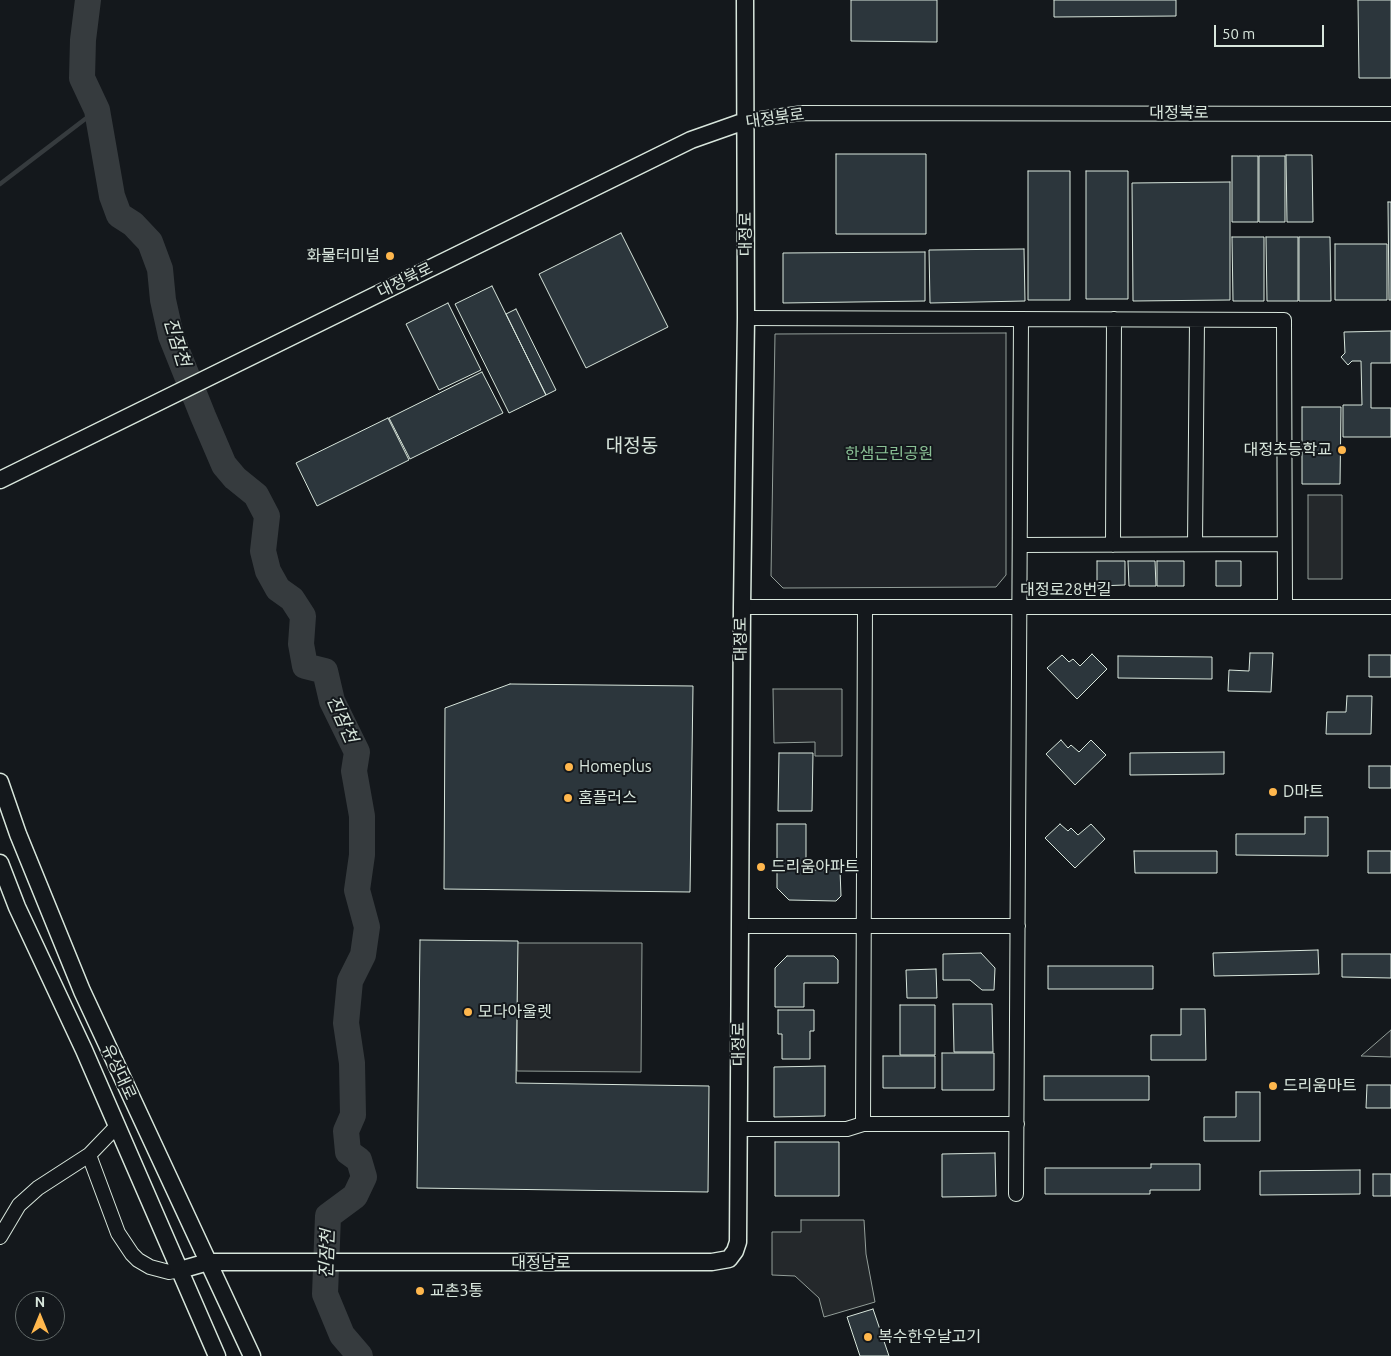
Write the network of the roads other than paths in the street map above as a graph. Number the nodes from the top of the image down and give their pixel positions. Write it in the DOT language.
graph roads {
  1 [pos="745,0"];
  2 [pos="1391,114"];
  3 [pos="745,121"];
  4 [pos="746,318"];
  5 [pos="1021,319"];
  6 [pos="1114,320"];
  7 [pos="1196,320"];
  8 [pos="0,480"];
  9 [pos="1195,544"];
  10 [pos="1284,544"];
  11 [pos="1020,545"];
  12 [pos="1113,545"];
  13 [pos="742,607"];
  14 [pos="864,607"];
  15 [pos="1020,607"];
  16 [pos="1285,607"];
  17 [pos="1391,607"];
  18 [pos="0,782"];
  19 [pos="0,863"];
  20 [pos="740,926"];
  21 [pos="863,926"];
  22 [pos="1018,926"];
  23 [pos="862,1124"];
  24 [pos="1017,1124"];
  25 [pos="118,1126"];
  26 [pos="738,1129"];
  27 [pos="89,1155"];
  28 [pos="1016,1194"];
  29 [pos="0,1237"];
  30 [pos="208,1262"];
  31 [pos="712,1262"];
  32 [pos="180,1270"];
  33 [pos="217,1356"];
  34 [pos="252,1356"];
  1 -- 3 [label="street, 대정로"];
  2 -- 3 [label="street, 대정북로"];
  3 -- 4 [label="street, 대정로"];
  3 -- 8 [label="street, 대정북로"];
  4 -- 5 [label="street"];
  4 -- 13 [label="street, 대정로"];
  5 -- 6 [label="street"];
  5 -- 11 [label="street"];
  6 -- 7 [label="street"];
  6 -- 12 [label="street"];
  7 -- 9 [label="street"];
  7 -- 10 [label="street"];
  9 -- 10 [label="street"];
  9 -- 12 [label="street"];
  10 -- 16 [label="street"];
  11 -- 12 [label="street"];
  11 -- 15 [label="street"];
  13 -- 14 [label="street, 대정로28번길"];
  13 -- 20 [label="street, 대정로"];
  14 -- 15 [label="street, 대정로28번길"];
  14 -- 21 [label="street"];
  15 -- 16 [label="street, 대정로28번길"];
  15 -- 22 [label="street"];
  16 -- 17 [label="street, 대정로28번길"];
  18 -- 30 [label="street, 유성대로"];
  19 -- 25 [label="street, 유성대로"];
  20 -- 21 [label="street"];
  20 -- 26 [label="street, 대정로"];
  21 -- 22 [label="street"];
  21 -- 23 [label="street"];
  22 -- 24 [label="street"];
  23 -- 24 [label="street"];
  23 -- 26 [label="street"];
  24 -- 28 [label="street"];
  25 -- 27 [label="street"];
  25 -- 32 [label="street, 유성대로"];
  26 -- 31 [label="street, 대정로"];
  27 -- 29 [label="street"];
  27 -- 32 [label="street"];
  30 -- 31 [label="street, 대정남로"];
  30 -- 32 [label="street"];
  30 -- 34 [label="street, 유성대로"];
  32 -- 33 [label="street, 유성대로"];
}
